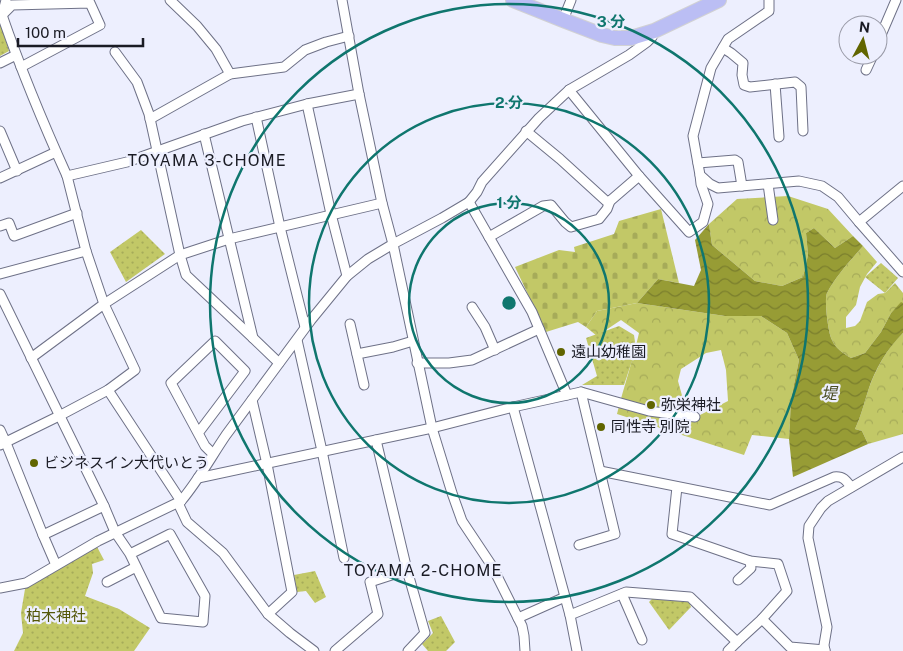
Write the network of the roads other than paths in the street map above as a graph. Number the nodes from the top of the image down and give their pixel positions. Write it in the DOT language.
graph roads {
  1 [pos="6,0"];
  2 [pos="170,0"];
  3 [pos="342,0"];
  4 [pos="513,0"];
  5 [pos="571,0"];
  6 [pos="719,0"];
  7 [pos="769,0"];
  8 [pos="896,0"];
  9 [pos="2,15"];
  10 [pos="888,19"];
  11 [pos="563,20"];
  12 [pos="654,31"];
  13 [pos="349,36"];
  14 [pos="723,48"];
  15 [pos="115,52"];
  16 [pos="16,55"];
  17 [pos="0,63"];
  18 [pos="868,65"];
  19 [pos="20,68"];
  20 [pos="866,70"];
  21 [pos="230,74"];
  22 [pos="775,84"];
  23 [pos="569,90"];
  24 [pos="358,94"];
  25 [pos="307,104"];
  26 [pos="256,117"];
  27 [pos="150,118"];
  28 [pos="0,131"];
  29 [pos="526,131"];
  30 [pos="803,131"];
  31 [pos="204,134"];
  32 [pos="779,136"];
  33 [pos="56,152"];
  34 [pos="158,152"];
  35 [pos="698,163"];
  36 [pos="17,171"];
  37 [pos="700,175"];
  38 [pos="67,176"];
  39 [pos="639,176"];
  40 [pos="0,178"];
  41 [pos="768,184"];
  42 [pos="742,186"];
  43 [pos="903,186"];
  44 [pos="610,201"];
  45 [pos="382,202"];
  46 [pos="469,202"];
  47 [pos="77,214"];
  48 [pos="331,214"];
  49 [pos="773,220"];
  50 [pos="859,222"];
  51 [pos="0,226"];
  52 [pos="280,227"];
  53 [pos="489,237"];
  54 [pos="230,239"];
  55 [pos="393,244"];
  56 [pos="86,251"];
  57 [pos="903,254"];
  58 [pos="180,255"];
  59 [pos="894,261"];
  60 [pos="903,272"];
  61 [pos="0,274"];
  62 [pos="347,276"];
  63 [pos="0,294"];
  64 [pos="104,304"];
  65 [pos="472,307"];
  66 [pos="350,324"];
  67 [pos="306,328"];
  68 [pos="539,329"];
  69 [pos="253,338"];
  70 [pos="298,340"];
  71 [pos="414,341"];
  72 [pos="495,350"];
  73 [pos="357,354"];
  74 [pos="31,358"];
  75 [pos="279,363"];
  76 [pos="418,363"];
  77 [pos="364,385"];
  78 [pos="108,390"];
  79 [pos="580,392"];
  80 [pos="567,395"];
  81 [pos="252,400"];
  82 [pos="513,407"];
  83 [pos="60,416"];
  84 [pos="695,417"];
  85 [pos="432,428"];
  86 [pos="0,430"];
  87 [pos="199,432"];
  88 [pos="376,440"];
  89 [pos="3,444"];
  90 [pos="322,451"];
  91 [pos="213,454"];
  92 [pos="903,457"];
  93 [pos="267,464"];
  94 [pos="600,472"];
  95 [pos="198,478"];
  96 [pos="677,487"];
  97 [pos="852,487"];
  98 [pos="179,502"];
  99 [pos="104,506"];
  100 [pos="115,532"];
  101 [pos="43,535"];
  102 [pos="579,545"];
  103 [pos="130,554"];
  104 [pos="344,558"];
  105 [pos="750,562"];
  106 [pos="56,565"];
  107 [pos="136,567"];
  108 [pos="407,570"];
  109 [pos="738,580"];
  110 [pos="108,582"];
  111 [pos="0,588"];
  112 [pos="622,594"];
  113 [pos="565,597"];
  114 [pos="268,614"];
  115 [pos="570,615"];
  116 [pos="518,618"];
  117 [pos="762,620"];
  118 [pos="642,640"];
  119 [pos="737,642"];
  120 [pos="825,650"];
  121 [pos="314,651"];
  122 [pos="335,651"];
  123 [pos="408,651"];
  124 [pos="525,651"];
  125 [pos="577,651"];
  126 [pos="728,651"];
  1 -- 9 [label="street"];
  2 -- 21 [label="street"];
  3 -- 13 [label="street"];
  4 -- 11 [label="main road"];
  5 -- 11 [label="street"];
  6 -- 12 [label="main road"];
  7 -- 14 [label="street"];
  8 -- 10 [label="street"];
  9 -- 16 [label="street"];
  9 -- 19 [label="street"];
  11 -- 12 [label="main road"];
  12 -- 23 [label="street"];
  13 -- 21 [label="street"];
  13 -- 24 [label="street"];
  14 -- 22 [label="street"];
  14 -- 35 [label="street"];
  15 -- 27 [label="street"];
  16 -- 17 [label="street"];
  16 -- 19 [label="street"];
  18 -- 20 [label="street"];
  19 -- 33 [label="street"];
  21 -- 27 [label="street"];
  22 -- 30 [label="street"];
  22 -- 32 [label="street"];
  23 -- 29 [label="street"];
  23 -- 39 [label="street"];
  24 -- 25 [label="street"];
  24 -- 45 [label="street"];
  25 -- 26 [label="street"];
  25 -- 48 [label="street"];
  26 -- 31 [label="street"];
  26 -- 52 [label="street"];
  27 -- 34 [label="street"];
  28 -- 36 [label="street"];
  29 -- 44 [label="street"];
  29 -- 46 [label="street"];
  31 -- 34 [label="street"];
  31 -- 54 [label="street"];
  33 -- 36 [label="street"];
  33 -- 38 [label="street"];
  34 -- 38 [label="street"];
  34 -- 58 [label="street"];
  35 -- 37 [label="street"];
  35 -- 42 [label="street"];
  36 -- 40 [label="street"];
  37 -- 39 [label="street"];
  37 -- 42 [label="street"];
  38 -- 47 [label="street"];
  39 -- 44 [label="street"];
  41 -- 42 [label="street"];
  41 -- 49 [label="street"];
  41 -- 50 [label="street"];
  43 -- 50 [label="street"];
  44 -- 53 [label="street"];
  45 -- 48 [label="street"];
  45 -- 55 [label="street"];
  46 -- 53 [label="street"];
  46 -- 55 [label="street"];
  47 -- 51 [label="street"];
  47 -- 56 [label="street"];
  48 -- 52 [label="street"];
  48 -- 62 [label="street"];
  50 -- 59 [label="street"];
  52 -- 54 [label="street"];
  52 -- 67 [label="street"];
  53 -- 68 [label="street"];
  54 -- 58 [label="street"];
  54 -- 69 [label="street"];
  55 -- 62 [label="street"];
  55 -- 71 [label="street"];
  56 -- 61 [label="street"];
  56 -- 64 [label="street"];
  57 -- 59 [label="street"];
  58 -- 64 [label="street"];
  58 -- 69 [label="street"];
  59 -- 60 [label="street"];
  62 -- 67 [label="street"];
  63 -- 74 [label="street"];
  64 -- 74 [label="street"];
  64 -- 78 [label="street"];
  65 -- 72 [label="street"];
  66 -- 73 [label="street"];
  67 -- 70 [label="street"];
  68 -- 72 [label="street"];
  68 -- 80 [label="street"];
  69 -- 75 [label="street"];
  70 -- 75 [label="street"];
  70 -- 90 [label="street"];
  71 -- 73 [label="street"];
  71 -- 76 [label="street"];
  72 -- 76 [label="street"];
  73 -- 77 [label="street"];
  74 -- 83 [label="street"];
  75 -- 81 [label="street"];
  76 -- 85 [label="street"];
  78 -- 83 [label="street"];
  78 -- 98 [label="street"];
  79 -- 80 [label="street"];
  79 -- 84 [label="street"];
  79 -- 94 [label="street"];
  80 -- 82 [label="street"];
  81 -- 91 [label="street"];
  81 -- 93 [label="street"];
  82 -- 85 [label="street"];
  82 -- 113 [label="street"];
  83 -- 89 [label="street"];
  83 -- 99 [label="street"];
  85 -- 88 [label="street"];
  85 -- 116 [label="street"];
  86 -- 89 [label="street"];
  87 -- 87 [label="street"];
  87 -- 91 [label="street"];
  88 -- 90 [label="street"];
  88 -- 108 [label="street"];
  89 -- 101 [label="street"];
  90 -- 93 [label="street"];
  90 -- 104 [label="street"];
  91 -- 95 [label="street"];
  92 -- 97 [label="street"];
  93 -- 95 [label="street"];
  93 -- 114 [label="street"];
  94 -- 96 [label="street"];
  94 -- 102 [label="street"];
  95 -- 98 [label="street"];
  96 -- 97 [label="street"];
  96 -- 105 [label="street"];
  97 -- 120 [label="street"];
  98 -- 100 [label="street"];
  98 -- 114 [label="street"];
  99 -- 100 [label="street"];
  99 -- 101 [label="street"];
  100 -- 103 [label="street"];
  100 -- 106 [label="street"];
  101 -- 106 [label="street"];
  103 -- 107 [label="street"];
  103 -- 107 [label="street"];
  105 -- 109 [label="street"];
  105 -- 117 [label="street"];
  106 -- 111 [label="street"];
  107 -- 110 [label="street"];
  108 -- 122 [label="street"];
  108 -- 123 [label="street"];
  112 -- 115 [label="street"];
  112 -- 118 [label="street"];
  112 -- 119 [label="street"];
  113 -- 115 [label="street"];
  113 -- 116 [label="street"];
  114 -- 121 [label="street"];
  115 -- 125 [label="street"];
  116 -- 124 [label="street"];
  117 -- 119 [label="street"];
  117 -- 120 [label="street"];
  119 -- 126 [label="street"];
}
